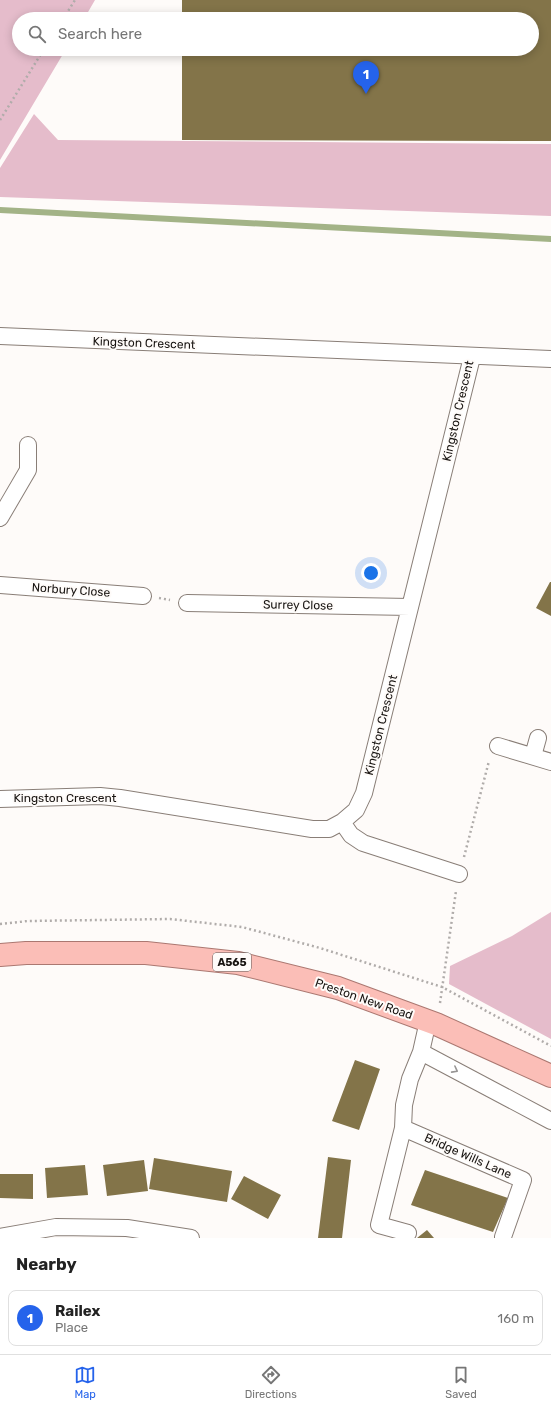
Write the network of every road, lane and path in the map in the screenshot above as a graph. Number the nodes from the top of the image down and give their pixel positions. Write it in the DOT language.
graph roads {
  1 [pos="75,0"];
  2 [pos="67,12"];
  3 [pos="40,56"];
  4 [pos="0,120"];
  5 [pos="0,336"];
  6 [pos="472,357"];
  7 [pos="551,359"];
  8 [pos="28,445"];
  9 [pos="0,518"];
  10 [pos="0,585"];
  11 [pos="143,596"];
  12 [pos="187,603"];
  13 [pos="410,607"];
  14 [pos="538,738"];
  15 [pos="498,746"];
  16 [pos="534,756"];
  17 [pos="551,762"];
  18 [pos="0,799"];
  19 [pos="342,822"];
  20 [pos="459,874"];
  21 [pos="0,956"];
  22 [pos="428,1021"];
  23 [pos="421,1052"];
  24 [pos="551,1076"];
  25 [pos="551,1122"];
  26 [pos="403,1128"];
  27 [pos="408,1234"];
  28 [pos="0,1237"];
  29 [pos="503,1237"];
  30 [pos="191,1238"];
  1 -- 2 [label="path"];
  3 -- 4 [label="path"];
  5 -- 6 [label="street, Kingston Crescent"];
  6 -- 7 [label="street"];
  6 -- 13 [label="street, Kingston Crescent"];
  8 -- 9 [label="street"];
  10 -- 11 [label="street, Norbury Close"];
  11 -- 12 [label="path"];
  12 -- 13 [label="street, Surrey Close"];
  13 -- 19 [label="street, Kingston Crescent"];
  14 -- 16 [label="street"];
  15 -- 16 [label="street"];
  16 -- 17 [label="street"];
  18 -- 19 [label="street, Kingston Crescent"];
  19 -- 20 [label="street"];
  21 -- 22 [label="highway, Preston New Road / A565"];
  22 -- 23 [label="street"];
  22 -- 24 [label="highway, Preston New Road / A565"];
  23 -- 25 [label="street, one-way"];
  23 -- 26 [label="street"];
  26 -- 27 [label="street"];
  26 -- 29 [label="street, Bridge Wills Lane"];
  28 -- 30 [label="street"];
}
